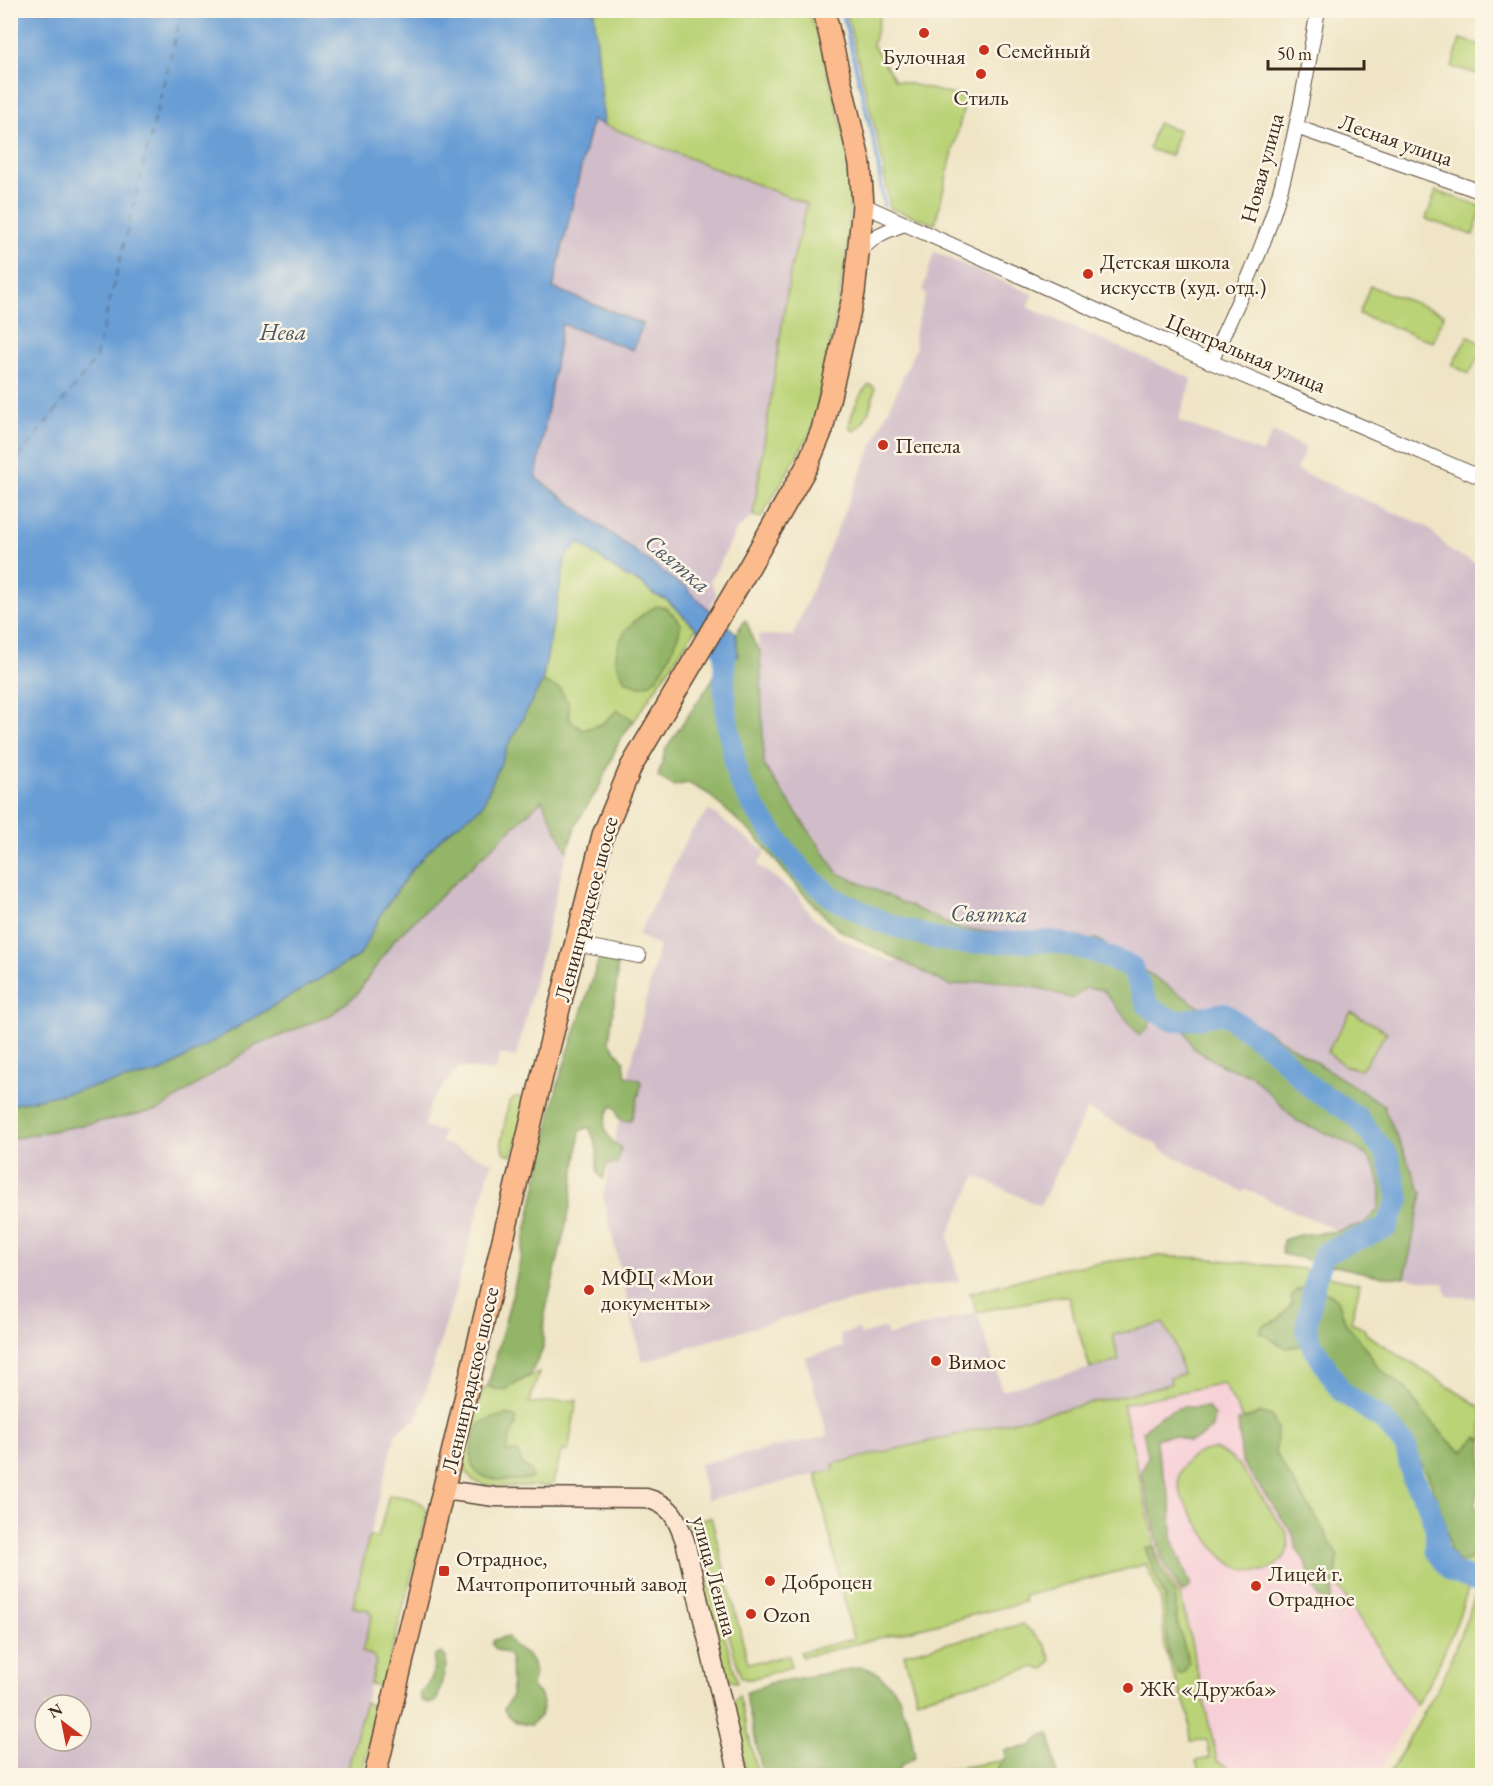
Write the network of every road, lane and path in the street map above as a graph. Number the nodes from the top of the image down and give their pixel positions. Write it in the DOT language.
graph roads {
  1 [pos="824,10"];
  2 [pos="1318,10"];
  3 [pos="1296,127"];
  4 [pos="1482,192"];
  5 [pos="863,204"];
  6 [pos="905,224"];
  7 [pos="858,255"];
  8 [pos="1211,362"];
  9 [pos="1482,478"];
  10 [pos="574,944"];
  11 [pos="639,956"];
  12 [pos="444,1490"];
  13 [pos="375,1776"];
  14 [pos="739,1776"];
  1 -- 5 [label="main road, Ленинградское шоссе"];
  2 -- 3 [label="street, Новая улица"];
  3 -- 4 [label="street, Лесная улица"];
  3 -- 8 [label="street, Новая улица"];
  5 -- 6 [label="street, Центральная улица"];
  5 -- 7 [label="main road, Ленинградское шоссе"];
  6 -- 7 [label="street"];
  6 -- 8 [label="street, Центральная улица"];
  7 -- 10 [label="main road, Ленинградское шоссе"];
  8 -- 9 [label="street, Центральная улица"];
  10 -- 11 [label="street"];
  10 -- 12 [label="main road, Ленинградское шоссе"];
  12 -- 13 [label="main road, Ленинградское шоссе"];
  12 -- 14 [label="street, улица Ленина"];
}
